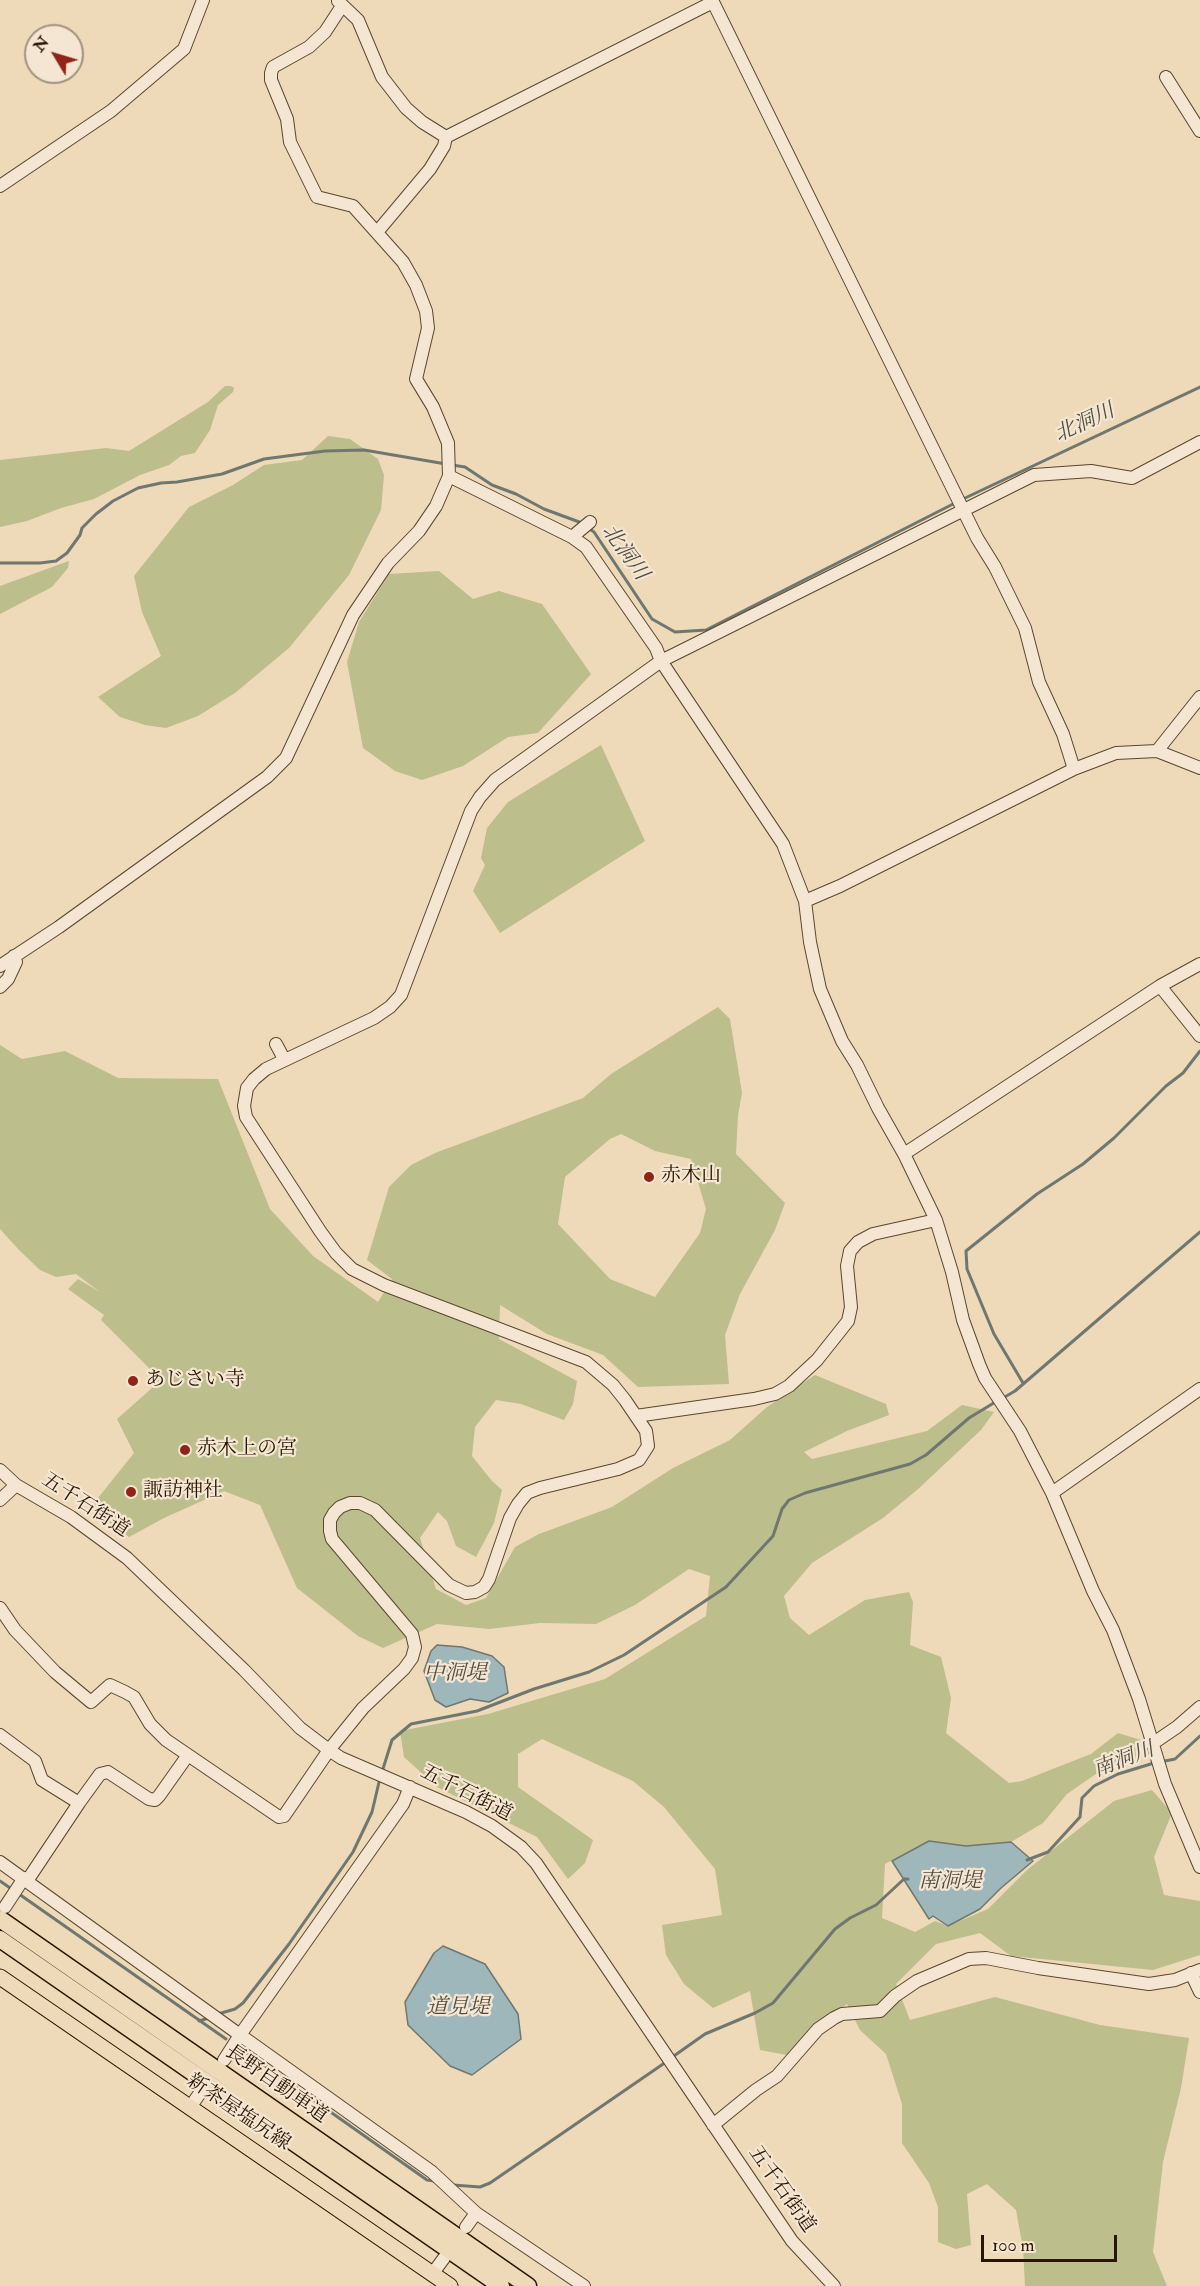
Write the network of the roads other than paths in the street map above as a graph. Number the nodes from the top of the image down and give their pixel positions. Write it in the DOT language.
graph roads {
  1 [pos="202,0"];
  2 [pos="712,1"];
  3 [pos="339,3"];
  4 [pos="1166,77"];
  5 [pos="1200,131"];
  6 [pos="446,137"];
  7 [pos="0,186"];
  8 [pos="378,231"];
  9 [pos="1200,442"];
  10 [pos="449,476"];
  11 [pos="963,510"];
  12 [pos="661,662"];
  13 [pos="1200,697"];
  14 [pos="1157,751"];
  15 [pos="1200,768"];
  16 [pos="1074,769"];
  17 [pos="805,901"];
  18 [pos="14,956"];
  19 [pos="1200,964"];
  20 [pos="0,966"];
  21 [pos="1160,986"];
  22 [pos="0,987"];
  23 [pos="1200,1036"];
  24 [pos="276,1044"];
  25 [pos="284,1059"];
  26 [pos="904,1154"];
  27 [pos="936,1220"];
  28 [pos="1200,1389"];
  29 [pos="636,1416"];
  30 [pos="0,1470"];
  31 [pos="16,1485"];
  32 [pos="1052,1493"];
  33 [pos="0,1500"];
  34 [pos="0,1608"];
  35 [pos="1200,1707"];
  36 [pos="0,1735"];
  37 [pos="1152,1744"];
  38 [pos="329,1750"];
  39 [pos="188,1755"];
  40 [pos="410,1787"];
  41 [pos="79,1803"];
  42 [pos="0,1862"];
  43 [pos="1200,1867"];
  44 [pos="23,1881"];
  45 [pos="6,1907"];
  46 [pos="0,1939"];
  47 [pos="1195,1972"];
  48 [pos="0,1977"];
  49 [pos="1200,1992"];
  50 [pos="240,2035"];
  51 [pos="224,2060"];
  52 [pos="202,2091"];
  53 [pos="191,2106"];
  54 [pos="713,2125"];
  55 [pos="476,2213"];
  56 [pos="466,2227"];
  57 [pos="444,2258"];
  58 [pos="433,2273"];
  59 [pos="450,2286"];
  60 [pos="501,2286"];
  61 [pos="528,2286"];
  62 [pos="584,2286"];
  63 [pos="834,2286"];
  1 -- 7 [label="street"];
  2 -- 6 [label="street"];
  2 -- 11 [label="street"];
  3 -- 6 [label="street"];
  3 -- 8 [label="street"];
  4 -- 5 [label="street"];
  6 -- 8 [label="street"];
  8 -- 10 [label="street"];
  9 -- 11 [label="street"];
  10 -- 12 [label="street"];
  10 -- 18 [label="street"];
  11 -- 12 [label="street"];
  11 -- 16 [label="street"];
  12 -- 17 [label="street"];
  12 -- 25 [label="street"];
  13 -- 14 [label="street"];
  14 -- 15 [label="street"];
  14 -- 16 [label="street"];
  16 -- 17 [label="street"];
  17 -- 26 [label="street"];
  18 -- 20 [label="street"];
  18 -- 22 [label="street"];
  19 -- 21 [label="street"];
  21 -- 23 [label="street"];
  21 -- 26 [label="street"];
  24 -- 25 [label="street"];
  25 -- 29 [label="street"];
  26 -- 27 [label="street"];
  27 -- 29 [label="street"];
  27 -- 32 [label="street"];
  28 -- 32 [label="street"];
  29 -- 38 [label="street"];
  30 -- 31 [label="street, 五千石街道"];
  31 -- 33 [label="street"];
  31 -- 38 [label="street, 五千石街道"];
  32 -- 37 [label="street"];
  34 -- 39 [label="street"];
  35 -- 37 [label="street"];
  36 -- 41 [label="street"];
  37 -- 43 [label="street"];
  38 -- 39 [label="street"];
  38 -- 40 [label="street, 五千石街道"];
  39 -- 41 [label="street"];
  40 -- 50 [label="street"];
  40 -- 54 [label="street, 五千石街道"];
  41 -- 44 [label="street"];
  42 -- 44 [label="street"];
  44 -- 45 [label="street"];
  44 -- 50 [label="street"];
  45 -- 61 [label="highway, 長野自動車道"];
  46 -- 60 [label="highway, 長野自動車道"];
  47 -- 49 [label="street"];
  47 -- 54 [label="street"];
  48 -- 53 [label="main road, 新茶屋塩尻線"];
  50 -- 51 [label="street"];
  50 -- 55 [label="street"];
  52 -- 53 [label="street"];
  53 -- 58 [label="main road, 新茶屋塩尻線"];
  54 -- 63 [label="street, 五千石街道"];
  55 -- 56 [label="street"];
  55 -- 62 [label="street"];
  57 -- 58 [label="street"];
  58 -- 59 [label="main road, 新茶屋塩尻線"];
}
